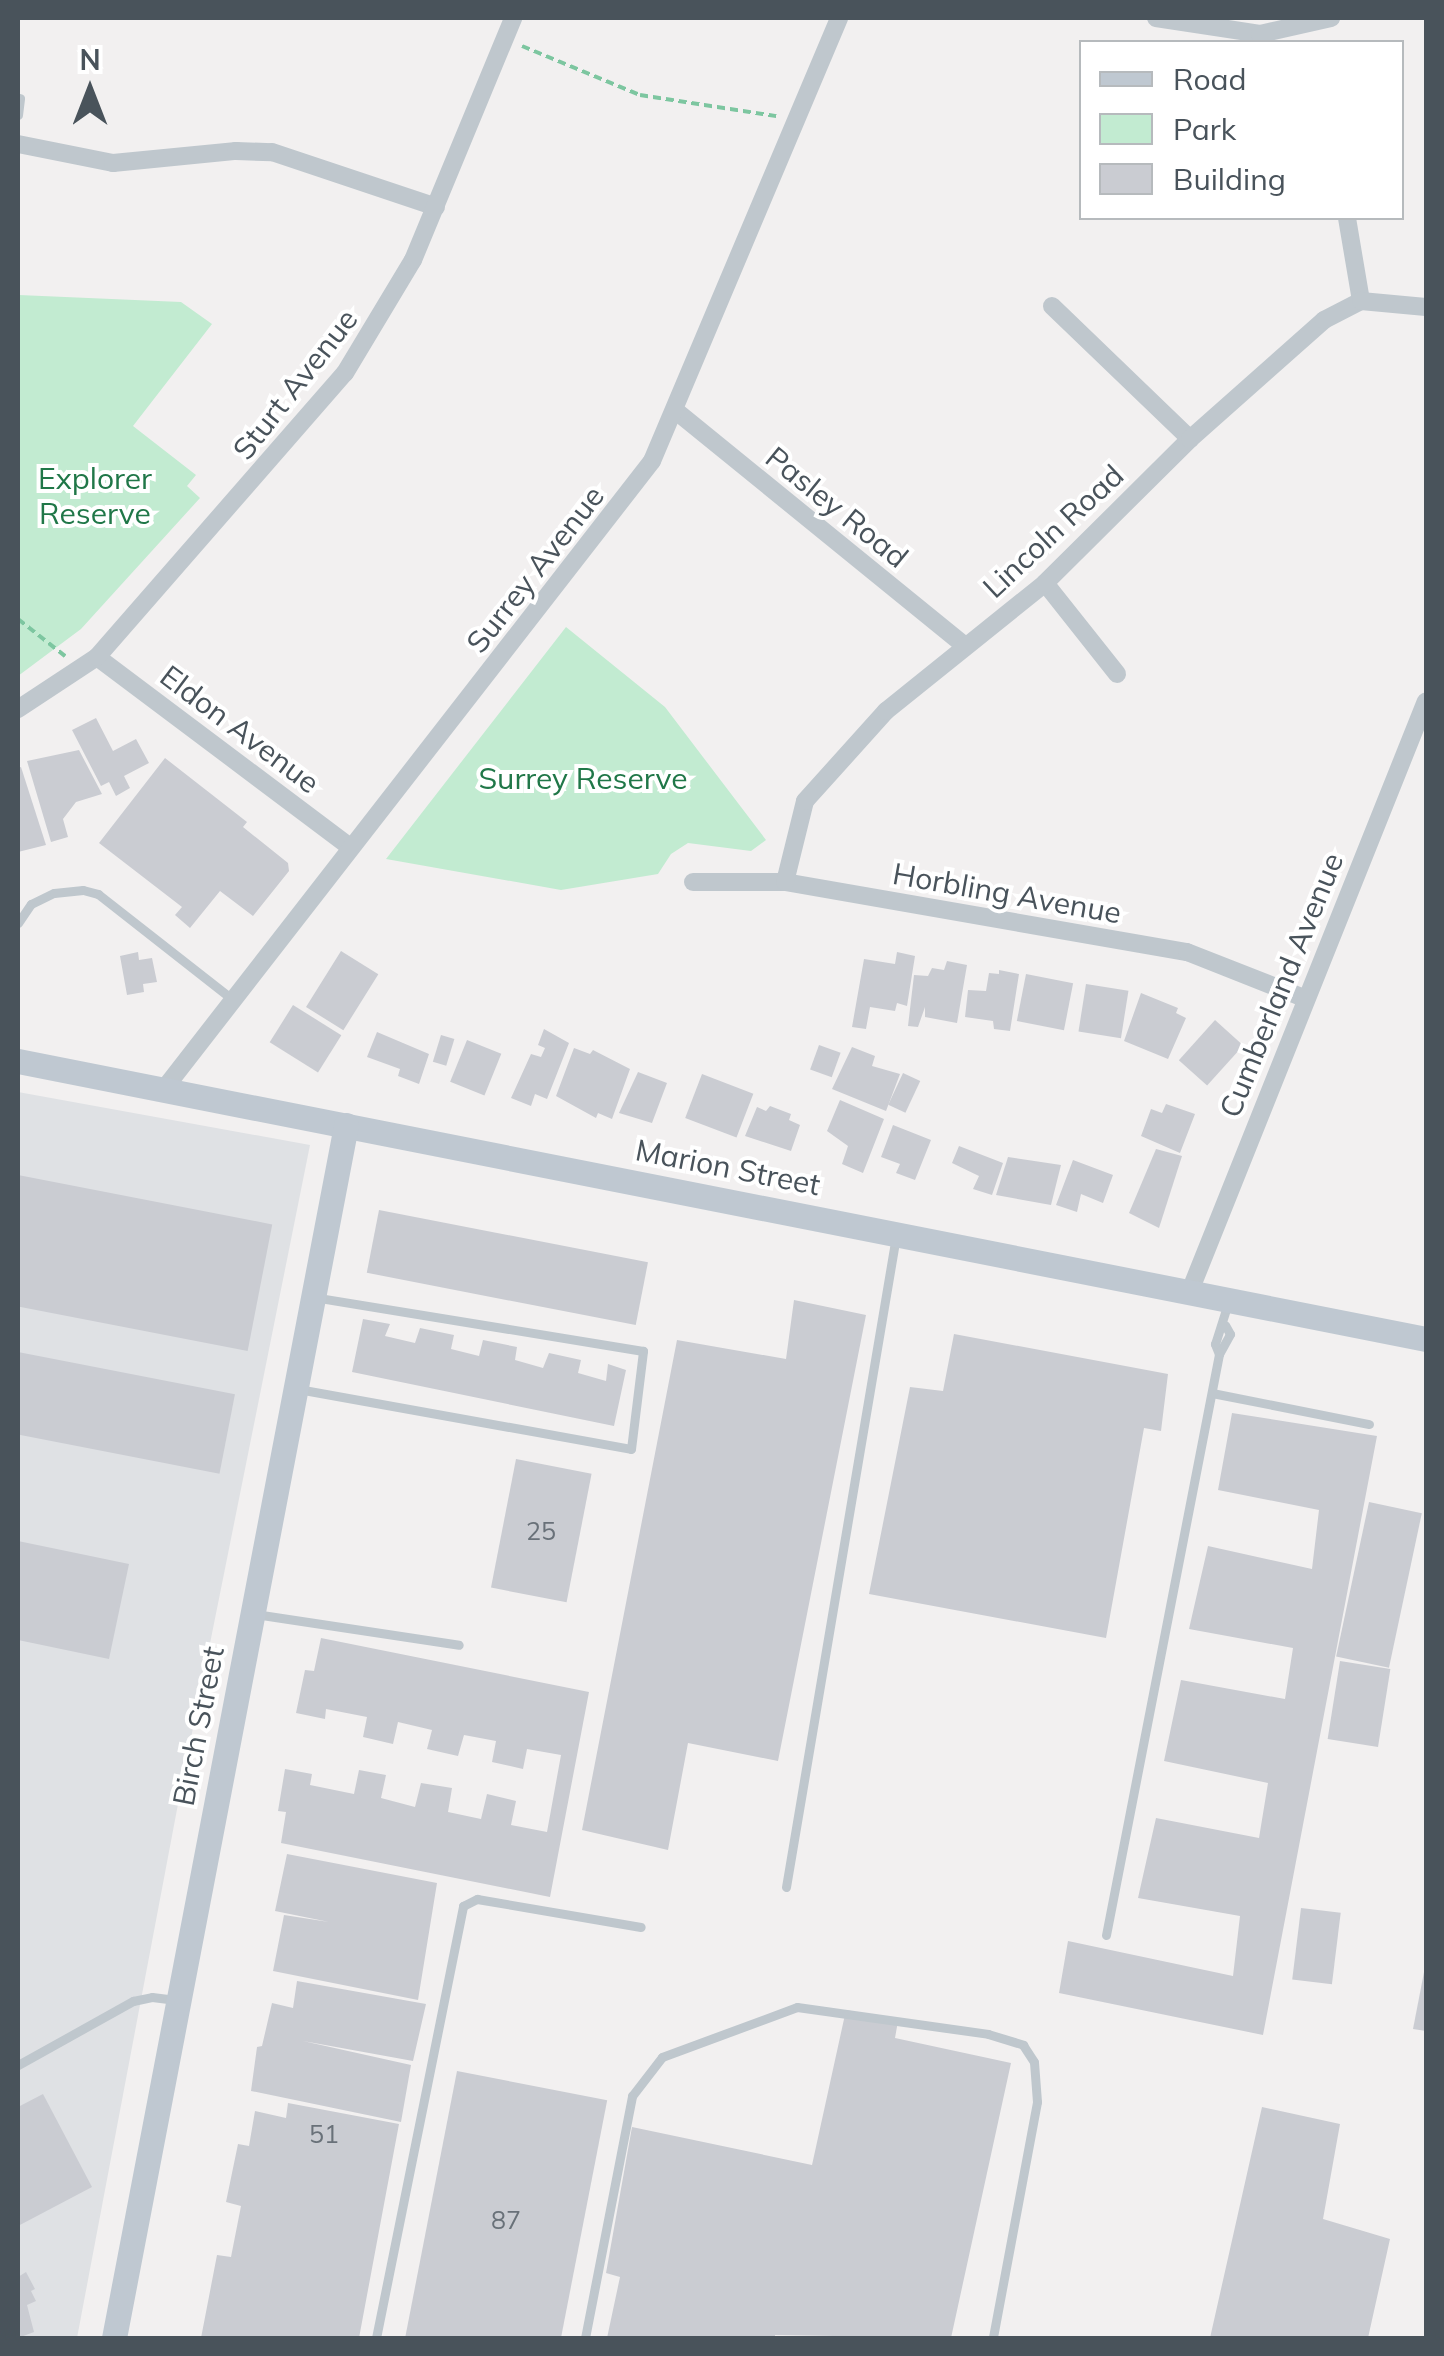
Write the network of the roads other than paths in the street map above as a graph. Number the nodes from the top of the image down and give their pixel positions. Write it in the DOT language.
graph roads {
  1 [pos="512,18"];
  2 [pos="839,18"];
  3 [pos="1156,18"];
  4 [pos="1322,20"];
  5 [pos="20,98"];
  6 [pos="18,114"];
  7 [pos="18,144"];
  8 [pos="436,207"];
  9 [pos="1347,220"];
  10 [pos="1361,301"];
  11 [pos="1052,306"];
  12 [pos="1426,307"];
  13 [pos="676,410"];
  14 [pos="1190,439"];
  15 [pos="1045,583"];
  16 [pos="964,645"];
  17 [pos="97,656"];
  18 [pos="1117,674"];
  19 [pos="1426,701"];
  20 [pos="18,709"];
  21 [pos="350,847"];
  22 [pos="693,882"];
  23 [pos="784,882"];
  24 [pos="18,923"];
  25 [pos="1304,998"];
  26 [pos="232,999"];
  27 [pos="18,1061"];
  28 [pos="164,1090"];
  29 [pos="346,1125"];
  30 [pos="897,1233"];
  31 [pos="1190,1291"];
  32 [pos="313,1296"];
  33 [pos="1227,1312"];
  34 [pos="1426,1339"];
  35 [pos="295,1388"];
  36 [pos="1212,1393"];
  37 [pos="1368,1424"];
  38 [pos="252,1613"];
  39 [pos="459,1645"];
  40 [pos="786,1887"];
  41 [pos="641,1927"];
  42 [pos="1106,1935"];
  43 [pos="178,2000"];
  44 [pos="18,2066"];
  45 [pos="114,2338"];
  46 [pos="376,2338"];
  47 [pos="585,2338"];
  48 [pos="993,2338"];
  1 -- 8 [label="street, Sturt Avenue"];
  2 -- 13 [label="street, Surrey Avenue"];
  3 -- 4 [label="street"];
  5 -- 6 [label="lane"];
  7 -- 8 [label="street"];
  8 -- 17 [label="street, Sturt Avenue"];
  9 -- 10 [label="street"];
  10 -- 12 [label="street"];
  10 -- 14 [label="street, Lincoln Road"];
  11 -- 14 [label="street"];
  13 -- 16 [label="street, Pasley Road"];
  13 -- 21 [label="street, Surrey Avenue"];
  14 -- 15 [label="street, Lincoln Road"];
  15 -- 16 [label="street, Lincoln Road"];
  15 -- 18 [label="street"];
  16 -- 23 [label="street, Lincoln Road"];
  17 -- 20 [label="street, Sturt Avenue"];
  17 -- 21 [label="street, Eldon Avenue"];
  19 -- 25 [label="street, Cumberland Avenue"];
  21 -- 26 [label="street, Surrey Avenue"];
  22 -- 23 [label="street, Horbling Avenue"];
  23 -- 25 [label="street, Horbling Avenue"];
  24 -- 26 [label="lane"];
  25 -- 31 [label="street, Cumberland Avenue"];
  26 -- 28 [label="street, Surrey Avenue"];
  27 -- 28 [label="main road, Marion Street"];
  28 -- 29 [label="main road, Marion Street"];
  29 -- 30 [label="main road, Marion Street"];
  29 -- 32 [label="main road, Birch Street"];
  30 -- 31 [label="main road, Marion Street"];
  30 -- 40 [label="lane"];
  31 -- 33 [label="main road, Marion Street"];
  32 -- 35 [label="main road, Birch Street"];
  32 -- 35 [label="lane"];
  33 -- 34 [label="main road, Marion Street"];
  33 -- 36 [label="lane"];
  35 -- 38 [label="main road, Birch Street"];
  36 -- 37 [label="lane"];
  36 -- 42 [label="lane"];
  38 -- 39 [label="lane"];
  38 -- 43 [label="main road, Birch Street"];
  41 -- 46 [label="lane"];
  43 -- 44 [label="lane"];
  43 -- 45 [label="main road, Birch Street"];
  47 -- 48 [label="lane"];
}
